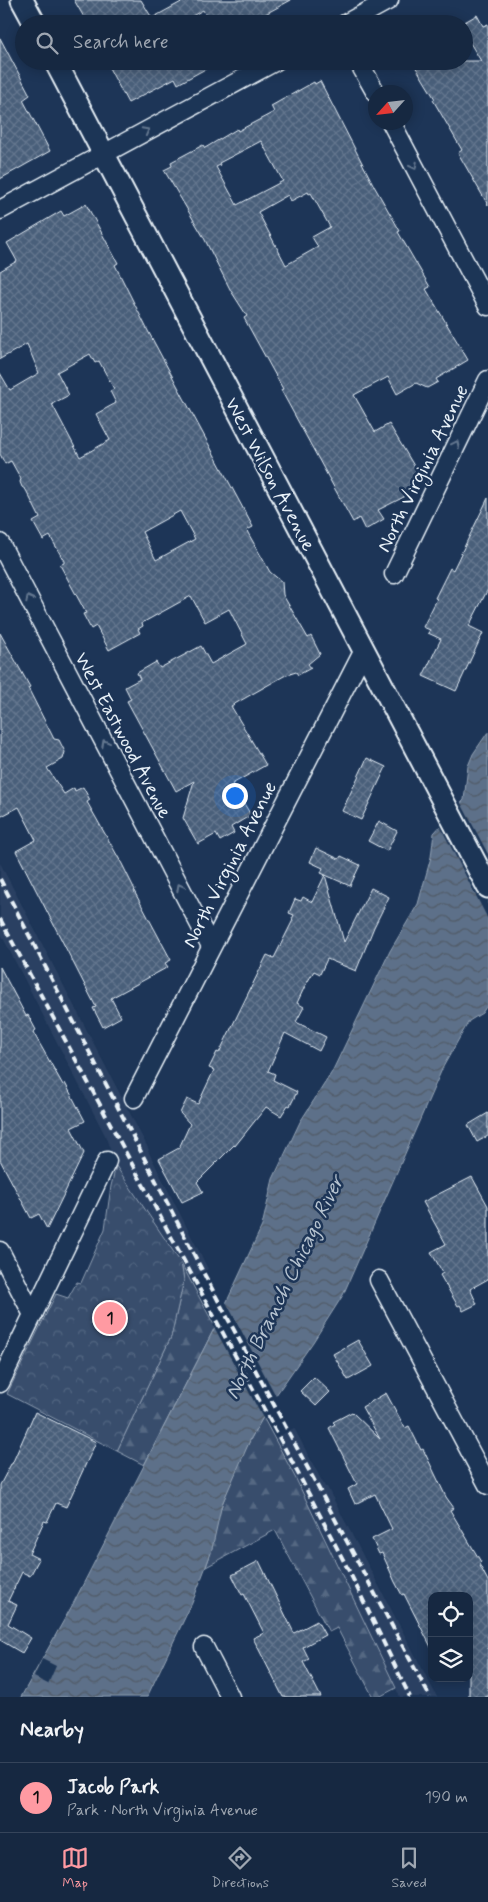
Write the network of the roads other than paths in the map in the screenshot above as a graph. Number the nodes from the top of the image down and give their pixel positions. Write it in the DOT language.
graph roads {
  1 [pos="22,0"];
  2 [pos="389,0"];
  3 [pos="30,15"];
  4 [pos="362,15"];
  5 [pos="59,70"];
  6 [pos="259,70"];
  7 [pos="363,70"];
  8 [pos="371,85"];
  9 [pos="395,130"];
  10 [pos="103,154"];
  11 [pos="0,210"];
  12 [pos="488,306"];
  13 [pos="488,380"];
  14 [pos="0,543"];
  15 [pos="394,574"];
  16 [pos="364,650"];
  17 [pos="488,887"];
  18 [pos="211,946"];
  19 [pos="134,1098"];
  20 [pos="107,1161"];
  21 [pos="0,1251"];
  22 [pos="379,1280"];
  23 [pos="33,1315"];
  24 [pos="0,1383"];
  25 [pos="488,1486"];
  26 [pos="204,1647"];
  27 [pos="230,1697"];
  1 -- 3 [label="street"];
  2 -- 4 [label="street"];
  5 -- 10 [label="street, West Wilson Avenue"];
  10 -- 6 [label="street, one-way"];
  7 -- 8 [label="street"];
  9 -- 12 [label="street, one-way"];
  10 -- 11 [label="street"];
  10 -- 16 [label="street, West Wilson Avenue"];
  15 -- 13 [label="street, North Virginia Avenue, one-way"];
  18 -- 14 [label="street, West Eastwood Avenue, one-way"];
  16 -- 17 [label="street, West Wilson Avenue"];
  16 -- 18 [label="street, North Virginia Avenue"];
  18 -- 19 [label="street, North Virginia Avenue"];
  20 -- 23 [label="street"];
  21 -- 23 [label="street"];
  22 -- 25 [label="street"];
  23 -- 24 [label="street"];
  26 -- 27 [label="street"];
}
